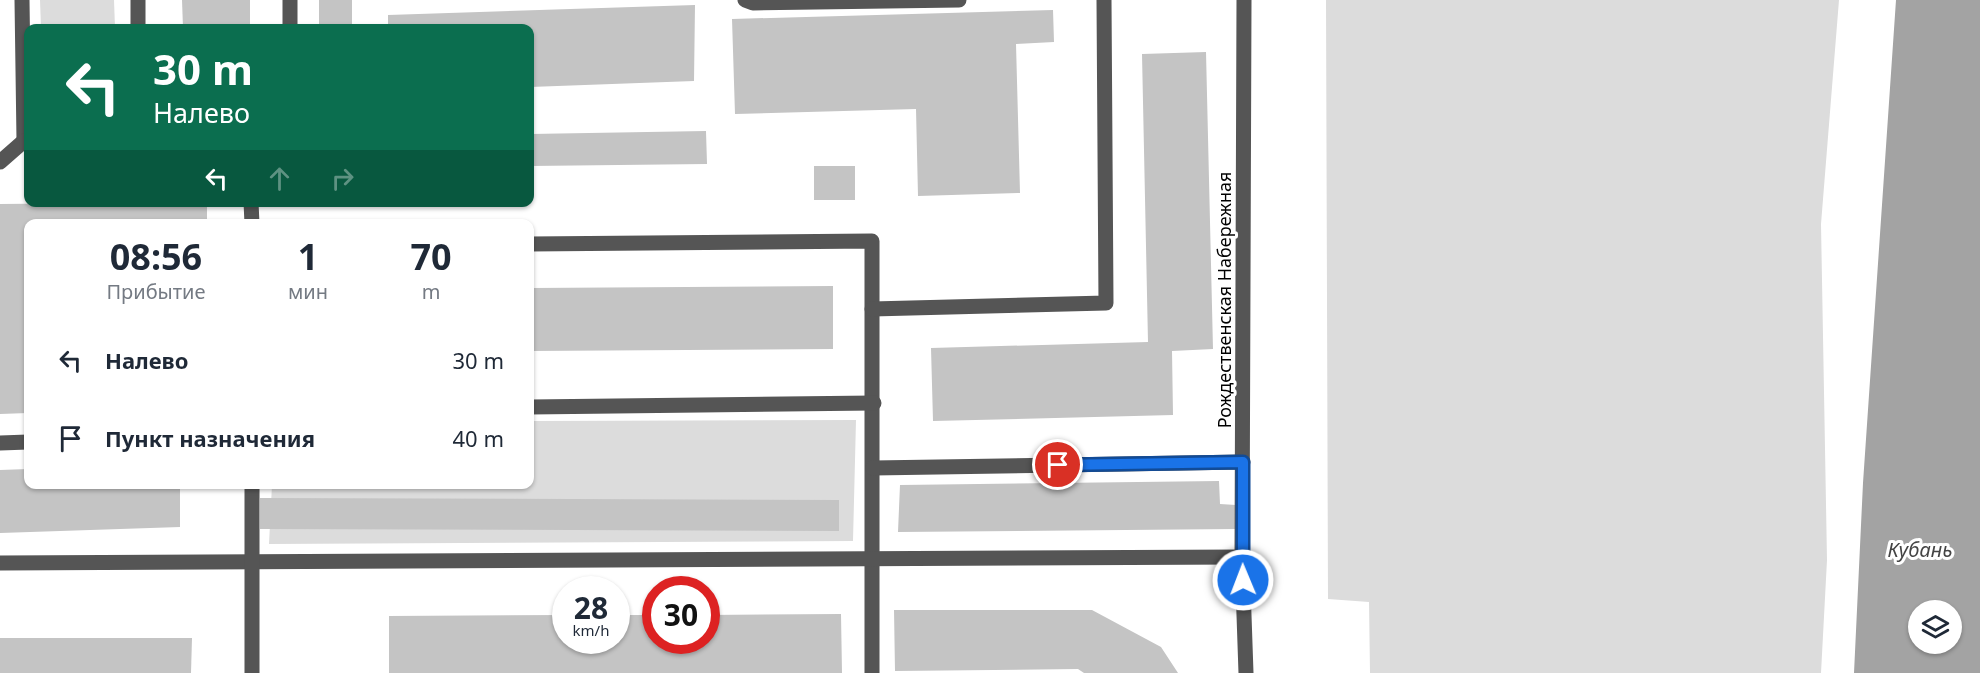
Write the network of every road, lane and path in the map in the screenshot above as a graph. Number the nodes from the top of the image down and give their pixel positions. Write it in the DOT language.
graph roads {
  1 [pos="22,0"];
  2 [pos="138,0"];
  3 [pos="290,0"];
  4 [pos="745,0"];
  5 [pos="946,0"];
  6 [pos="959,0"];
  7 [pos="1104,0"];
  8 [pos="1244,0"];
  9 [pos="138,24"];
  10 [pos="291,24"];
  11 [pos="24,70"];
  12 [pos="24,143"];
  13 [pos="0,162"];
  14 [pos="534,244"];
  15 [pos="872,309"];
  16 [pos="874,403"];
  17 [pos="534,407"];
  18 [pos="24,442"];
  19 [pos="0,443"];
  20 [pos="1243,462"];
  21 [pos="873,468"];
  22 [pos="252,489"];
  23 [pos="872,557"];
  24 [pos="1242,557"];
  25 [pos="0,563"];
  26 [pos="251,564"];
  27 [pos="252,673"];
  28 [pos="872,673"];
  29 [pos="1246,673"];
  1 -- 11 [label="street"];
  2 -- 9 [label="street"];
  3 -- 10 [label="street"];
  4 -- 5 [label="street"];
  5 -- 6 [label="street"];
  7 -- 15 [label="street"];
  8 -- 20 [label="street, Рождественская Набережная"];
  12 -- 13 [label="street"];
  14 -- 15 [label="street"];
  15 -- 16 [label="street"];
  16 -- 17 [label="street"];
  16 -- 21 [label="street"];
  18 -- 19 [label="street"];
  20 -- 21 [label="street"];
  20 -- 24 [label="street, Рождественская Набережная"];
  21 -- 23 [label="street"];
  22 -- 26 [label="street"];
  23 -- 24 [label="street"];
  23 -- 26 [label="street"];
  23 -- 28 [label="street"];
  24 -- 29 [label="street, Рождественская Набережная"];
  25 -- 26 [label="street"];
  26 -- 27 [label="street"];
}
